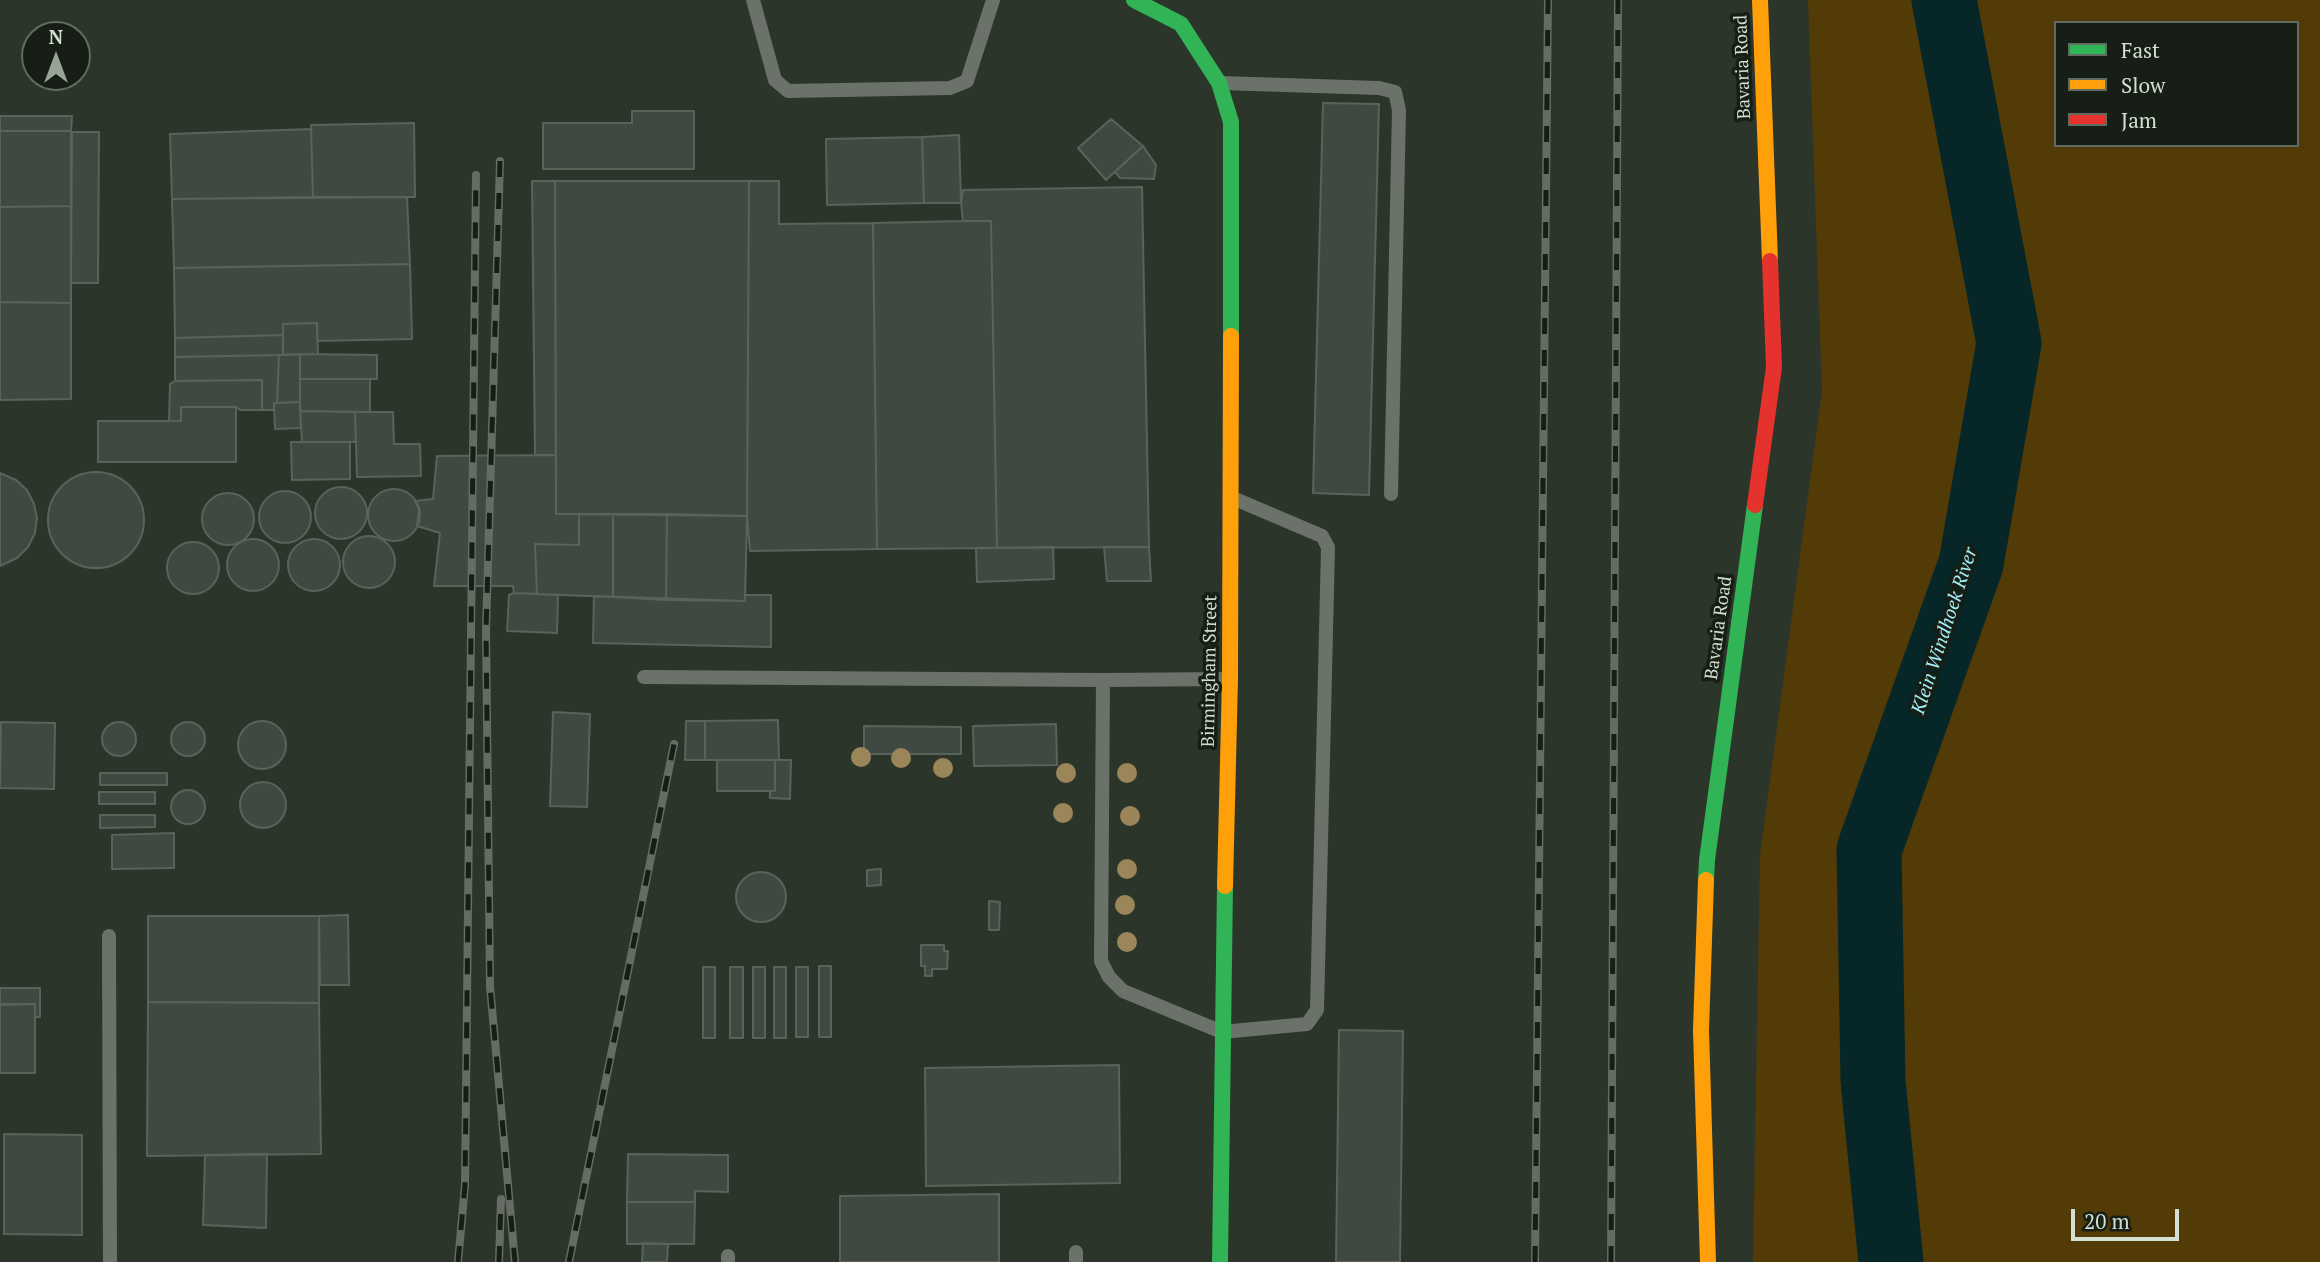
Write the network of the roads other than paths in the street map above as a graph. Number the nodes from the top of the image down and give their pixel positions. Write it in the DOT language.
graph roads {
  1 [pos="752,0"];
  2 [pos="993,0"];
  3 [pos="1134,0"];
  4 [pos="1760,0"];
  5 [pos="1220,83"];
  6 [pos="1391,494"];
  7 [pos="1230,497"];
  8 [pos="645,677"];
  9 [pos="1230,679"];
  10 [pos="1103,680"];
  11 [pos="109,936"];
  12 [pos="1222,1032"];
  13 [pos="110,1262"];
  14 [pos="1220,1262"];
  15 [pos="1708,1262"];
  1 -- 2 [label="lane"];
  3 -- 5 [label="street, Birmingham Street"];
  4 -- 15 [label="street, Bavaria Road"];
  5 -- 6 [label="lane"];
  5 -- 7 [label="street, Birmingham Street"];
  7 -- 9 [label="street, Birmingham Street"];
  7 -- 12 [label="lane"];
  8 -- 10 [label="lane"];
  9 -- 10 [label="lane"];
  9 -- 12 [label="street, Birmingham Street"];
  10 -- 12 [label="lane"];
  11 -- 13 [label="lane"];
  12 -- 14 [label="street, Birmingham Street"];
}
